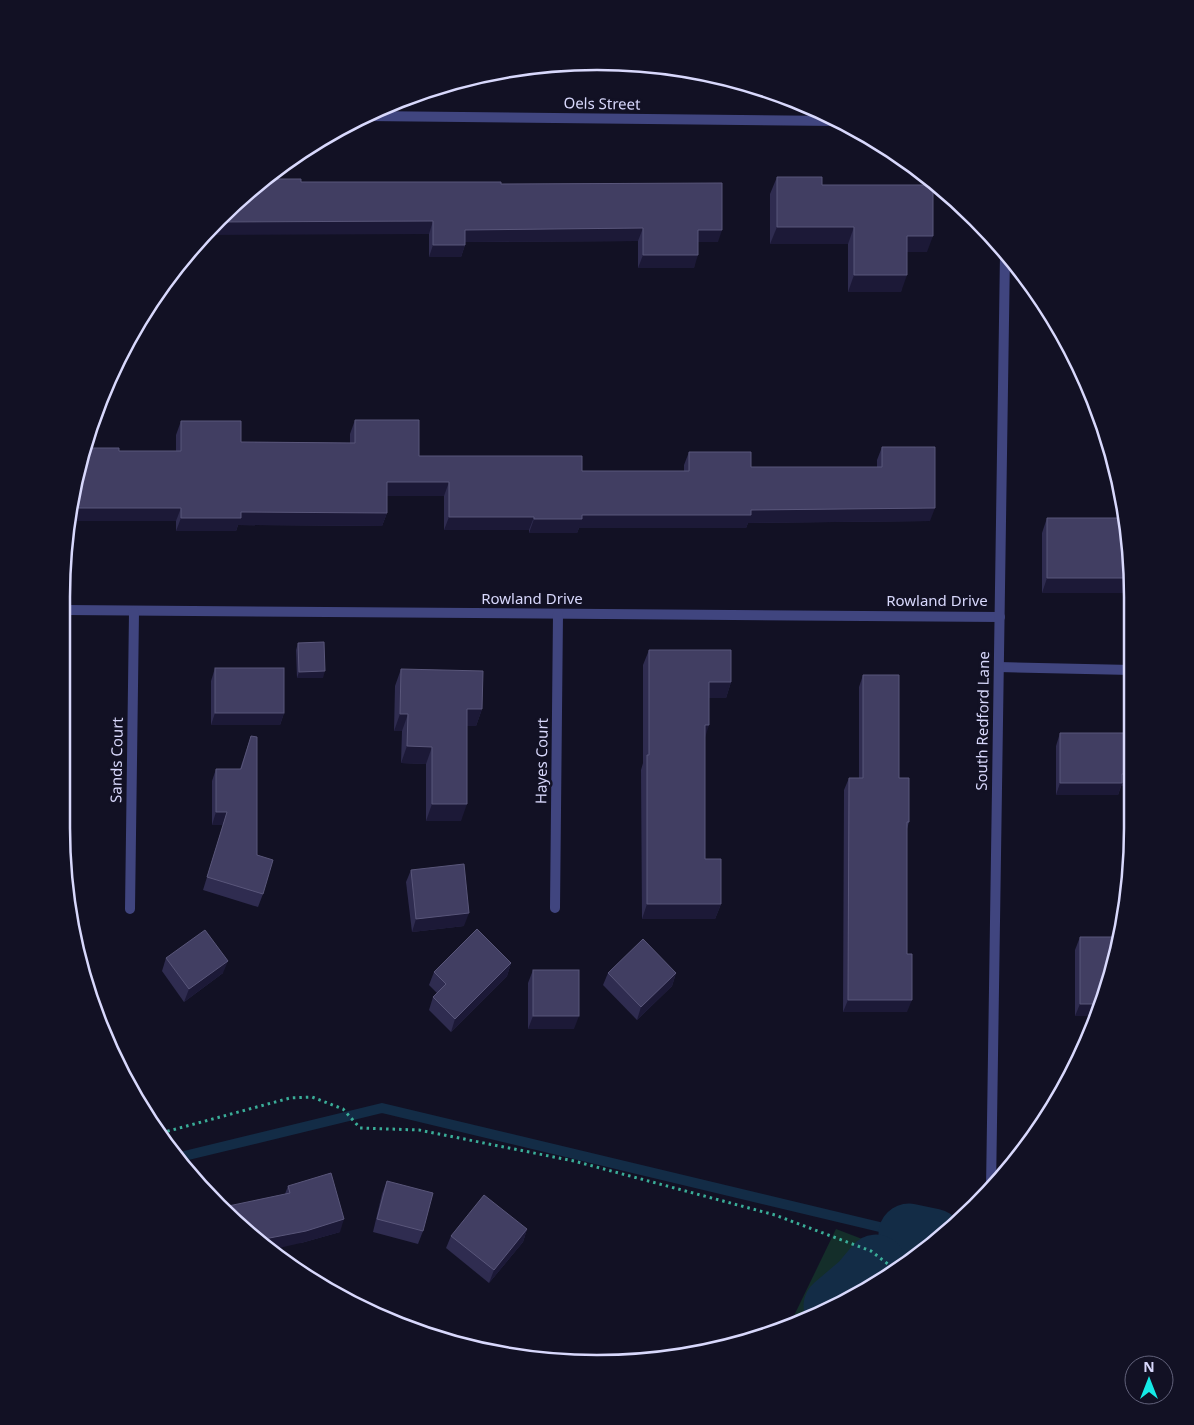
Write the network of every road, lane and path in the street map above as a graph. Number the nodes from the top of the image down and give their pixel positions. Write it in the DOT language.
graph roads {
  1 [pos="381,116"];
  2 [pos="823,121"];
  3 [pos="1005,264"];
  4 [pos="70,610"];
  5 [pos="134,612"];
  6 [pos="558,614"];
  7 [pos="1000,617"];
  8 [pos="999,667"];
  9 [pos="1124,670"];
  10 [pos="555,908"];
  11 [pos="130,909"];
  12 [pos="166,1131"];
  13 [pos="992,1176"];
  14 [pos="890,1266"];
  1 -- 2 [label="street, Oels Street"];
  3 -- 7 [label="street, South Redford Lane"];
  4 -- 5 [label="street, Rowland Drive"];
  5 -- 6 [label="street, Rowland Drive"];
  5 -- 11 [label="street, Sands Court"];
  6 -- 7 [label="street, Rowland Drive"];
  6 -- 10 [label="street, Hayes Court"];
  7 -- 8 [label="street, South Redford Lane"];
  8 -- 9 [label="street"];
  8 -- 13 [label="street, South Redford Lane"];
  12 -- 14 [label="path"];
}
